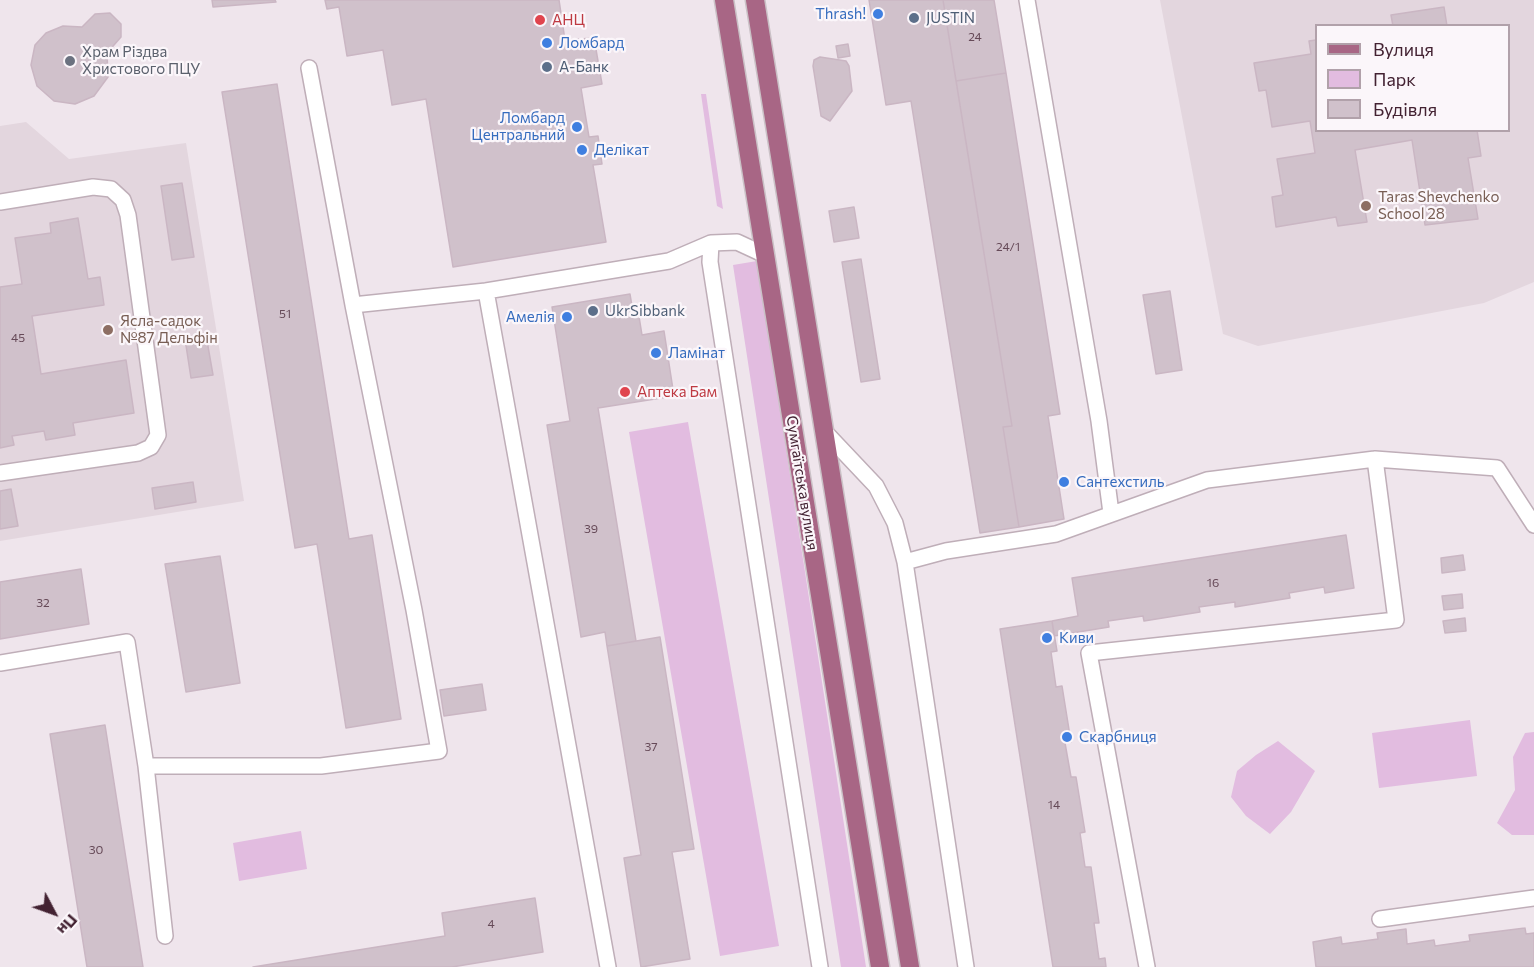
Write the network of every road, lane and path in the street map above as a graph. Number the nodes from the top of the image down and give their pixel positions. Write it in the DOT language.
graph roads {
  1 [pos="724,0"];
  2 [pos="755,0"];
  3 [pos="1027,0"];
  4 [pos="309,68"];
  5 [pos="0,202"];
  6 [pos="711,243"];
  7 [pos="765,255"];
  8 [pos="486,291"];
  9 [pos="352,305"];
  10 [pos="824,431"];
  11 [pos="1375,459"];
  12 [pos="0,473"];
  13 [pos="1111,513"];
  14 [pos="1534,525"];
  15 [pos="905,562"];
  16 [pos="0,663"];
  17 [pos="146,766"];
  18 [pos="1534,898"];
  19 [pos="1380,920"];
  20 [pos="165,936"];
  21 [pos="608,967"];
  22 [pos="820,967"];
  23 [pos="880,967"];
  24 [pos="910,967"];
  25 [pos="966,967"];
  26 [pos="1147,967"];
  1 -- 7 [label="main road, Сумгаїтська вулиця"];
  2 -- 10 [label="main road, Сумгаїтська вулиця"];
  3 -- 13 [label="lane"];
  4 -- 9 [label="lane"];
  5 -- 12 [label="lane"];
  6 -- 7 [label="lane"];
  6 -- 8 [label="lane"];
  6 -- 22 [label="lane"];
  7 -- 23 [label="main road, Сумгаїтська вулиця"];
  8 -- 9 [label="lane"];
  8 -- 21 [label="lane"];
  9 -- 17 [label="lane"];
  10 -- 15 [label="lane"];
  10 -- 24 [label="main road, Сумгаїтська вулиця"];
  11 -- 13 [label="lane"];
  11 -- 14 [label="lane"];
  11 -- 26 [label="lane"];
  13 -- 15 [label="lane"];
  15 -- 25 [label="lane"];
  16 -- 17 [label="lane"];
  17 -- 20 [label="lane"];
  18 -- 19 [label="lane"];
}
